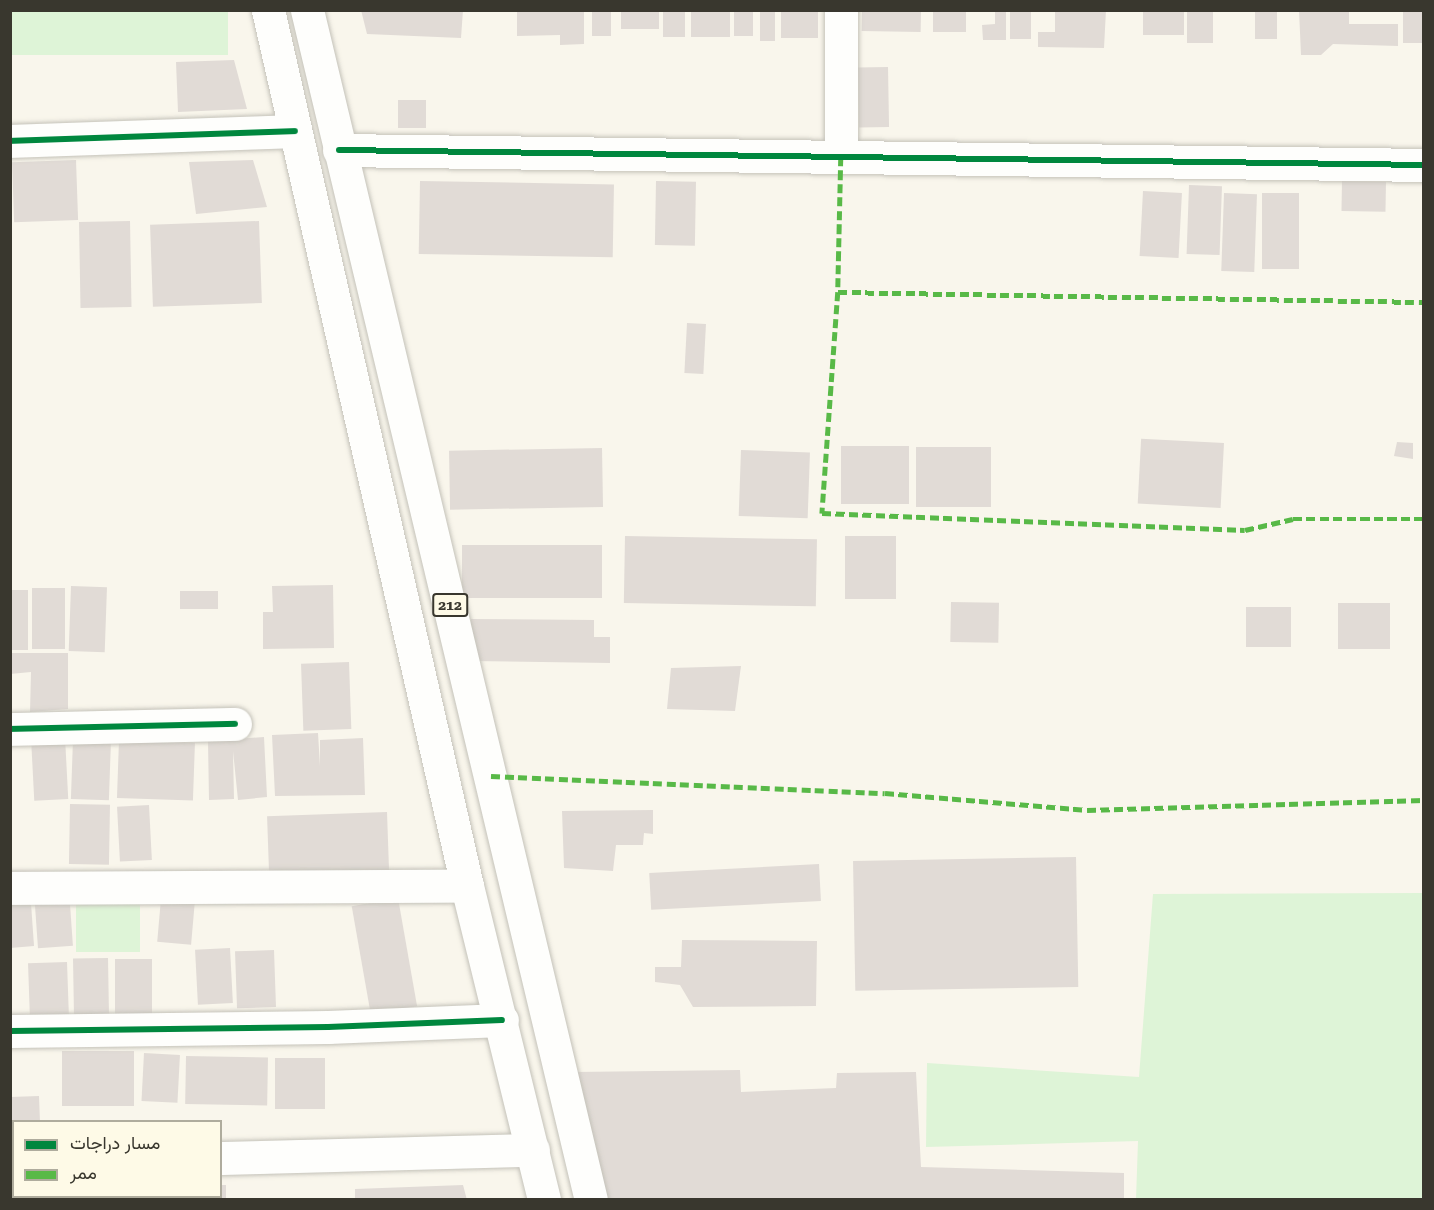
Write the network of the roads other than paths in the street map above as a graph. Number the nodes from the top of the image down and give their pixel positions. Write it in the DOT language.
graph roads {
  1 [pos="268,10"];
  2 [pos="308,10"];
  3 [pos="841,10"];
  4 [pos="295,131"];
  5 [pos="10,141"];
  6 [pos="339,150"];
  7 [pos="841,157"];
  8 [pos="1424,165"];
  9 [pos="235,724"];
  10 [pos="10,729"];
  11 [pos="467,886"];
  12 [pos="10,888"];
  13 [pos="502,1020"];
  14 [pos="10,1031"];
  15 [pos="532,1150"];
  16 [pos="222,1158"];
  17 [pos="544,1200"];
  18 [pos="591,1200"];
  1 -- 4 [label="street"];
  2 -- 6 [label="street, 212"];
  3 -- 7 [label="street"];
  4 -- 5 [label="street"];
  4 -- 11 [label="street"];
  6 -- 7 [label="street"];
  6 -- 18 [label="street, 212"];
  7 -- 8 [label="street"];
  9 -- 10 [label="street"];
  11 -- 12 [label="street"];
  11 -- 13 [label="street"];
  13 -- 14 [label="street"];
  13 -- 15 [label="street"];
  15 -- 16 [label="street"];
  15 -- 17 [label="street"];
}
